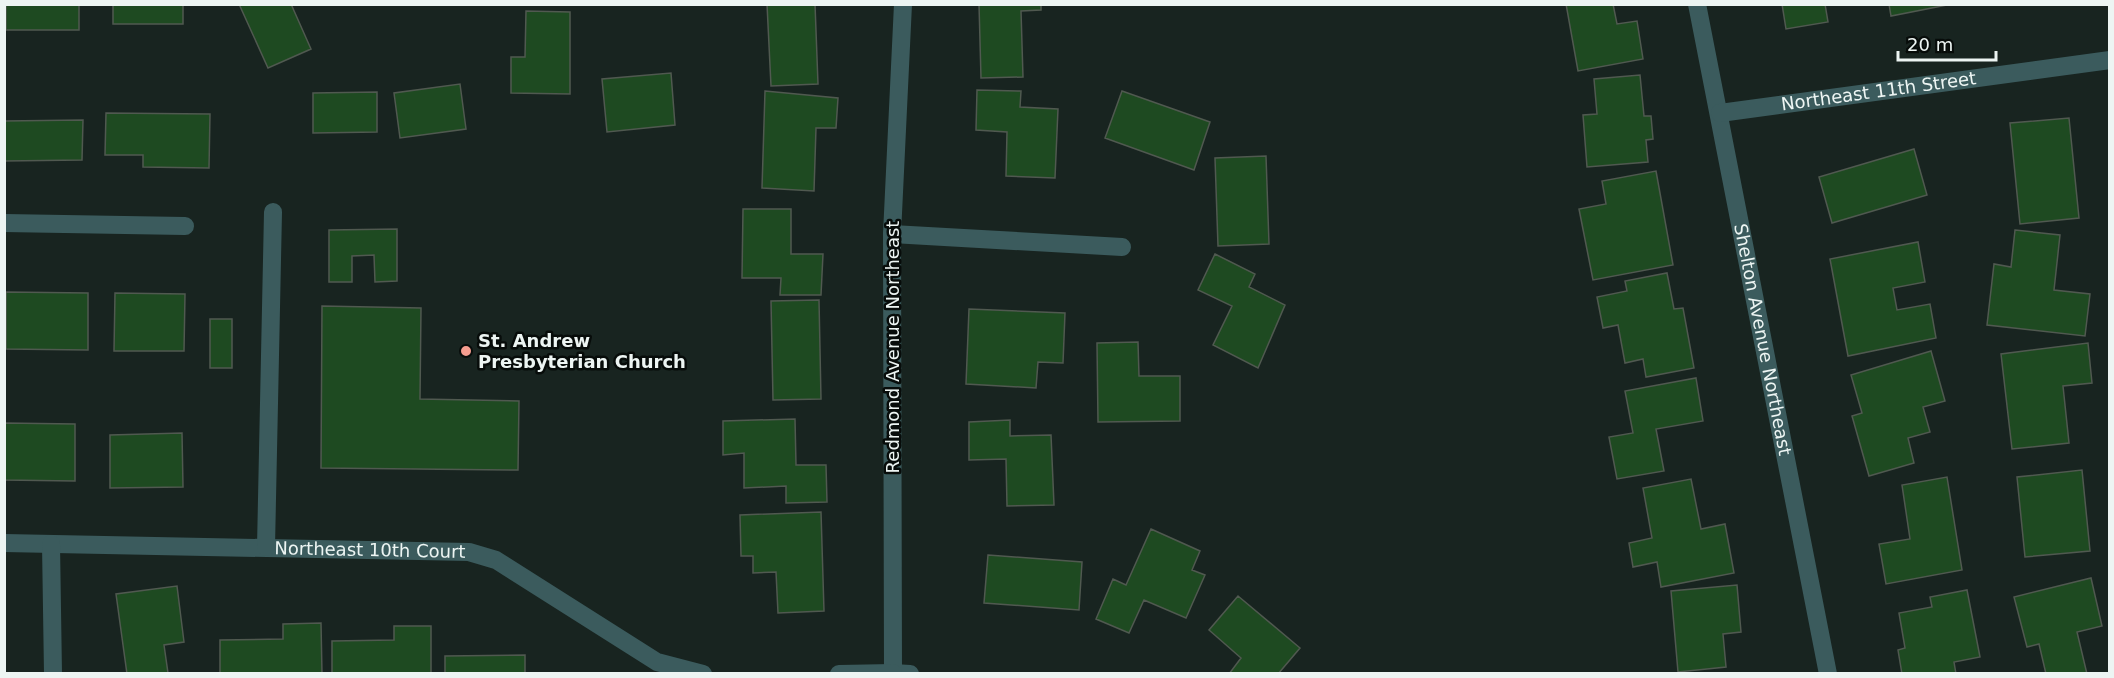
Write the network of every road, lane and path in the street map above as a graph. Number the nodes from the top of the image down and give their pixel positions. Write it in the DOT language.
graph roads {
  1 [pos="903,4"];
  2 [pos="1697,4"];
  3 [pos="2109,60"];
  4 [pos="1720,113"];
  5 [pos="273,212"];
  6 [pos="4,223"];
  7 [pos="185,226"];
  8 [pos="892,234"];
  9 [pos="1122,247"];
  10 [pos="4,543"];
  11 [pos="51,544"];
  12 [pos="266,547"];
  13 [pos="893,673"];
  14 [pos="53,674"];
  15 [pos="703,674"];
  16 [pos="839,674"];
  17 [pos="910,674"];
  18 [pos="1828,674"];
  1 -- 8 [label="street, Redmond Avenue Northeast"];
  2 -- 4 [label="street, Shelton Avenue Northeast"];
  3 -- 4 [label="street, Northeast 11th Street"];
  4 -- 18 [label="street, Shelton Avenue Northeast"];
  5 -- 12 [label="street"];
  6 -- 7 [label="street"];
  8 -- 9 [label="street"];
  8 -- 13 [label="street, Redmond Avenue Northeast"];
  10 -- 11 [label="street, Northeast 10th Court"];
  11 -- 12 [label="street, Northeast 10th Court"];
  11 -- 14 [label="street"];
  12 -- 15 [label="street, Northeast 10th Court"];
  13 -- 16 [label="street"];
  13 -- 17 [label="street"];
}
